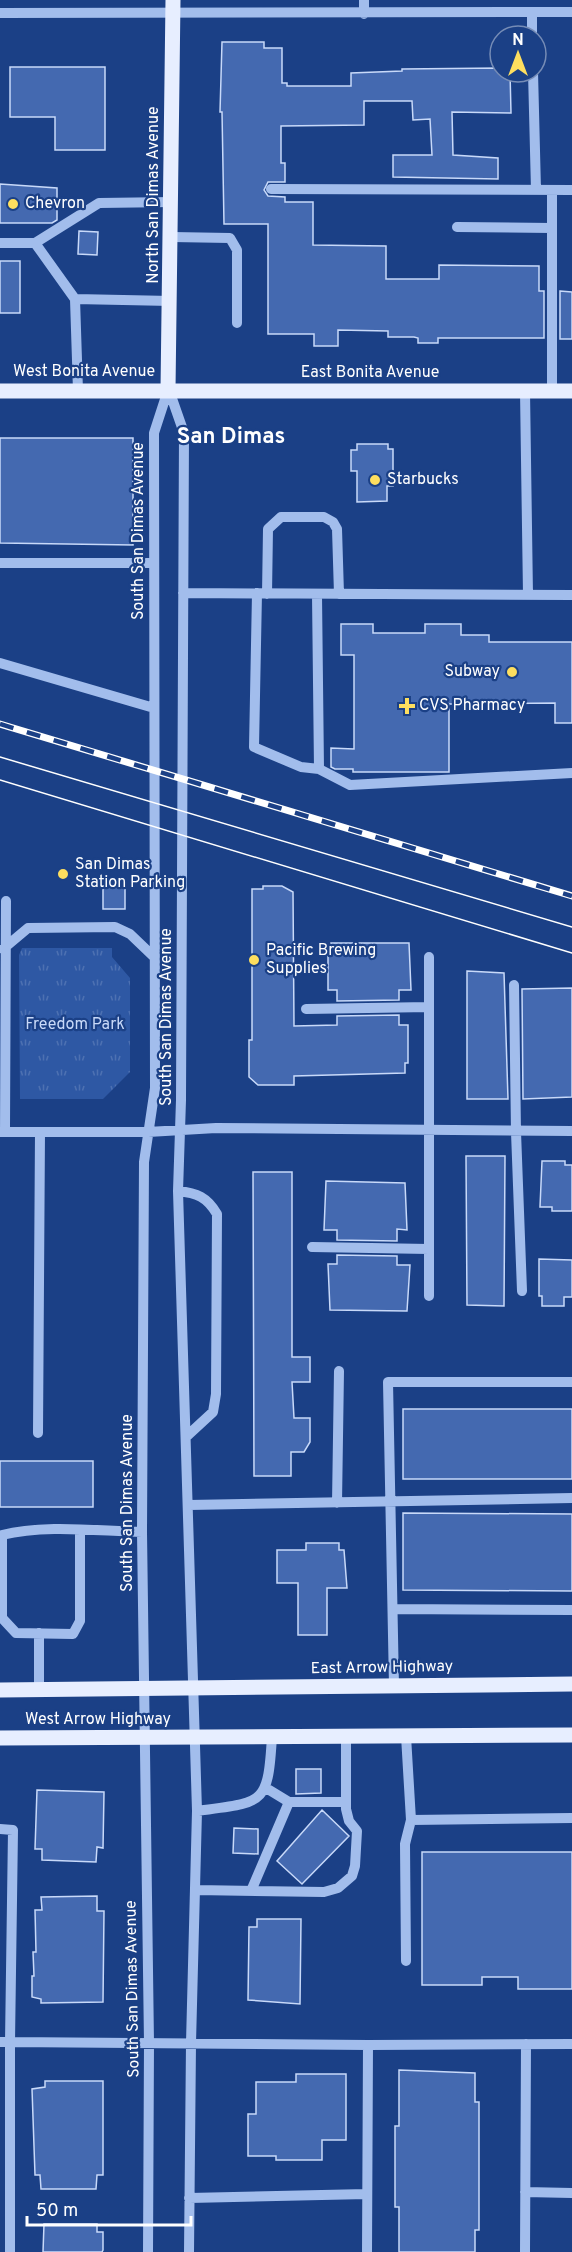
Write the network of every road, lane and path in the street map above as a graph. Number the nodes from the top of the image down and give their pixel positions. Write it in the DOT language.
graph roads {
  1 [pos="364,0"];
  2 [pos="173,7"];
  3 [pos="532,12"];
  4 [pos="572,12"];
  5 [pos="0,13"];
  6 [pos="364,14"];
  7 [pos="532,24"];
  8 [pos="533,84"];
  9 [pos="271,189"];
  10 [pos="536,190"];
  11 [pos="552,190"];
  12 [pos="572,190"];
  13 [pos="172,202"];
  14 [pos="457,227"];
  15 [pos="552,228"];
  16 [pos="172,237"];
  17 [pos="0,243"];
  18 [pos="36,243"];
  19 [pos="75,299"];
  20 [pos="171,301"];
  21 [pos="237,323"];
  22 [pos="168,390"];
  23 [pos="0,391"];
  24 [pos="78,391"];
  25 [pos="525,391"];
  26 [pos="552,391"];
  27 [pos="572,391"];
  28 [pos="0,563"];
  29 [pos="154,563"];
  30 [pos="183,592"];
  31 [pos="262,593"];
  32 [pos="339,594"];
  33 [pos="317,595"];
  34 [pos="528,595"];
  35 [pos="572,595"];
  36 [pos="0,663"];
  37 [pos="154,708"];
  38 [pos="319,769"];
  39 [pos="572,773"];
  40 [pos="6,901"];
  41 [pos="3,949"];
  42 [pos="153,956"];
  43 [pos="429,957"];
  44 [pos="514,985"];
  45 [pos="429,1007"];
  46 [pos="306,1009"];
  47 [pos="180,1130"];
  48 [pos="572,1131"];
  49 [pos="2,1132"];
  50 [pos="40,1132"];
  51 [pos="148,1132"];
  52 [pos="428,1132"];
  53 [pos="516,1132"];
  54 [pos="178,1191"];
  55 [pos="312,1247"];
  56 [pos="429,1249"];
  57 [pos="522,1291"];
  58 [pos="429,1296"];
  59 [pos="339,1371"];
  60 [pos="572,1382"];
  61 [pos="38,1433"];
  62 [pos="187,1436"];
  63 [pos="572,1498"];
  64 [pos="338,1503"];
  65 [pos="391,1503"];
  66 [pos="189,1505"];
  67 [pos="80,1531"];
  68 [pos="142,1532"];
  69 [pos="393,1609"];
  70 [pos="572,1610"];
  71 [pos="39,1633"];
  72 [pos="572,1684"];
  73 [pos="394,1686"];
  74 [pos="143,1689"];
  75 [pos="0,1690"];
  76 [pos="39,1690"];
  77 [pos="193,1690"];
  78 [pos="572,1735"];
  79 [pos="272,1736"];
  80 [pos="346,1736"];
  81 [pos="406,1736"];
  82 [pos="0,1738"];
  83 [pos="196,1738"];
  84 [pos="144,1739"];
  85 [pos="266,1788"];
  86 [pos="289,1802"];
  87 [pos="346,1802"];
  88 [pos="197,1812"];
  89 [pos="572,1818"];
  90 [pos="411,1820"];
  91 [pos="0,1829"];
  92 [pos="196,1890"];
  93 [pos="251,1891"];
  94 [pos="406,1961"];
  95 [pos="5,2042"];
  96 [pos="149,2043"];
  97 [pos="190,2043"];
  98 [pos="526,2044"];
  99 [pos="572,2044"];
  100 [pos="368,2045"];
  101 [pos="525,2192"];
  102 [pos="572,2193"];
  103 [pos="367,2194"];
  104 [pos="189,2198"];
  105 [pos="10,2252"];
  106 [pos="148,2252"];
  107 [pos="189,2252"];
  108 [pos="367,2252"];
  109 [pos="525,2252"];
  1 -- 6 [label="street"];
  2 -- 5 [label="street"];
  2 -- 6 [label="street"];
  2 -- 13 [label="main road, North San Dimas Avenue"];
  3 -- 4 [label="street"];
  3 -- 6 [label="street"];
  3 -- 7 [label="street"];
  8 -- 10 [label="street"];
  9 -- 10 [label="street"];
  10 -- 11 [label="street"];
  11 -- 12 [label="street"];
  11 -- 15 [label="street"];
  13 -- 16 [label="main road, North San Dimas Avenue"];
  13 -- 18 [label="street"];
  14 -- 15 [label="street"];
  15 -- 26 [label="street"];
  16 -- 20 [label="main road, North San Dimas Avenue"];
  16 -- 21 [label="street"];
  17 -- 18 [label="street"];
  18 -- 19 [label="street"];
  19 -- 20 [label="street"];
  19 -- 24 [label="street"];
  20 -- 22 [label="main road, North San Dimas Avenue"];
  22 -- 24 [label="main road, West Bonita Avenue"];
  22 -- 25 [label="main road, East Bonita Avenue"];
  22 -- 29 [label="street, South San Dimas Avenue"];
  22 -- 30 [label="street, South San Dimas Avenue"];
  23 -- 24 [label="main road, West Bonita Avenue"];
  25 -- 26 [label="main road, East Bonita Avenue"];
  25 -- 34 [label="street"];
  26 -- 27 [label="main road, East Bonita Avenue"];
  28 -- 29 [label="street"];
  29 -- 37 [label="street, South San Dimas Avenue"];
  30 -- 31 [label="street"];
  30 -- 47 [label="street, South San Dimas Avenue"];
  31 -- 32 [label="street"];
  31 -- 33 [label="street"];
  31 -- 38 [label="street"];
  32 -- 33 [label="street"];
  32 -- 34 [label="street"];
  33 -- 38 [label="street"];
  34 -- 35 [label="street"];
  36 -- 37 [label="street"];
  37 -- 42 [label="street, South San Dimas Avenue"];
  38 -- 39 [label="street"];
  40 -- 41 [label="street"];
  41 -- 42 [label="street"];
  41 -- 49 [label="street"];
  42 -- 51 [label="street, South San Dimas Avenue"];
  43 -- 45 [label="street"];
  44 -- 53 [label="street"];
  45 -- 46 [label="street"];
  45 -- 52 [label="street"];
  47 -- 51 [label="street"];
  47 -- 52 [label="street"];
  47 -- 54 [label="street, South San Dimas Avenue"];
  48 -- 53 [label="street"];
  49 -- 50 [label="street"];
  50 -- 51 [label="street"];
  50 -- 61 [label="street"];
  51 -- 68 [label="street, South San Dimas Avenue"];
  52 -- 53 [label="street"];
  52 -- 56 [label="street"];
  53 -- 57 [label="street"];
  54 -- 62 [label="street, South San Dimas Avenue"];
  54 -- 62 [label="street"];
  55 -- 56 [label="street"];
  56 -- 58 [label="street"];
  59 -- 64 [label="street"];
  60 -- 65 [label="street"];
  62 -- 66 [label="street, South San Dimas Avenue"];
  63 -- 65 [label="street"];
  64 -- 65 [label="street"];
  64 -- 66 [label="street"];
  65 -- 69 [label="street"];
  66 -- 77 [label="street, South San Dimas Avenue"];
  67 -- 68 [label="street"];
  67 -- 71 [label="street"];
  67 -- 71 [label="street"];
  68 -- 74 [label="street, South San Dimas Avenue"];
  69 -- 70 [label="street"];
  69 -- 73 [label="street"];
  71 -- 76 [label="street"];
  72 -- 73 [label="main road, East Arrow Highway"];
  73 -- 77 [label="main road, East Arrow Highway"];
  74 -- 76 [label="main road, West Arrow Highway"];
  74 -- 77 [label="main road, West Arrow Highway"];
  74 -- 84 [label="street, South San Dimas Avenue"];
  75 -- 76 [label="main road, West Arrow Highway"];
  77 -- 83 [label="street, South San Dimas Avenue"];
  78 -- 81 [label="main road"];
  79 -- 80 [label="main road"];
  79 -- 83 [label="main road"];
  79 -- 85 [label="street"];
  80 -- 81 [label="main road"];
  80 -- 87 [label="street"];
  81 -- 90 [label="street"];
  82 -- 84 [label="main road, West Arrow Highway"];
  83 -- 84 [label="main road, West Arrow Highway"];
  83 -- 88 [label="street, South San Dimas Avenue"];
  84 -- 96 [label="street, South San Dimas Avenue"];
  85 -- 86 [label="street"];
  85 -- 88 [label="street"];
  86 -- 87 [label="street"];
  86 -- 93 [label="street"];
  87 -- 93 [label="street"];
  88 -- 92 [label="street, South San Dimas Avenue"];
  89 -- 90 [label="street"];
  90 -- 94 [label="street"];
  91 -- 95 [label="street"];
  92 -- 93 [label="street"];
  92 -- 97 [label="street, South San Dimas Avenue"];
  95 -- 96 [label="street"];
  95 -- 105 [label="street"];
  96 -- 97 [label="street"];
  96 -- 106 [label="street, South San Dimas Avenue"];
  97 -- 100 [label="street"];
  97 -- 104 [label="street, South San Dimas Avenue"];
  98 -- 99 [label="street"];
  98 -- 100 [label="street"];
  98 -- 101 [label="street"];
  100 -- 103 [label="street"];
  101 -- 102 [label="street"];
  101 -- 109 [label="street"];
  103 -- 104 [label="street"];
  103 -- 108 [label="street"];
  104 -- 107 [label="street, South San Dimas Avenue"];
}
